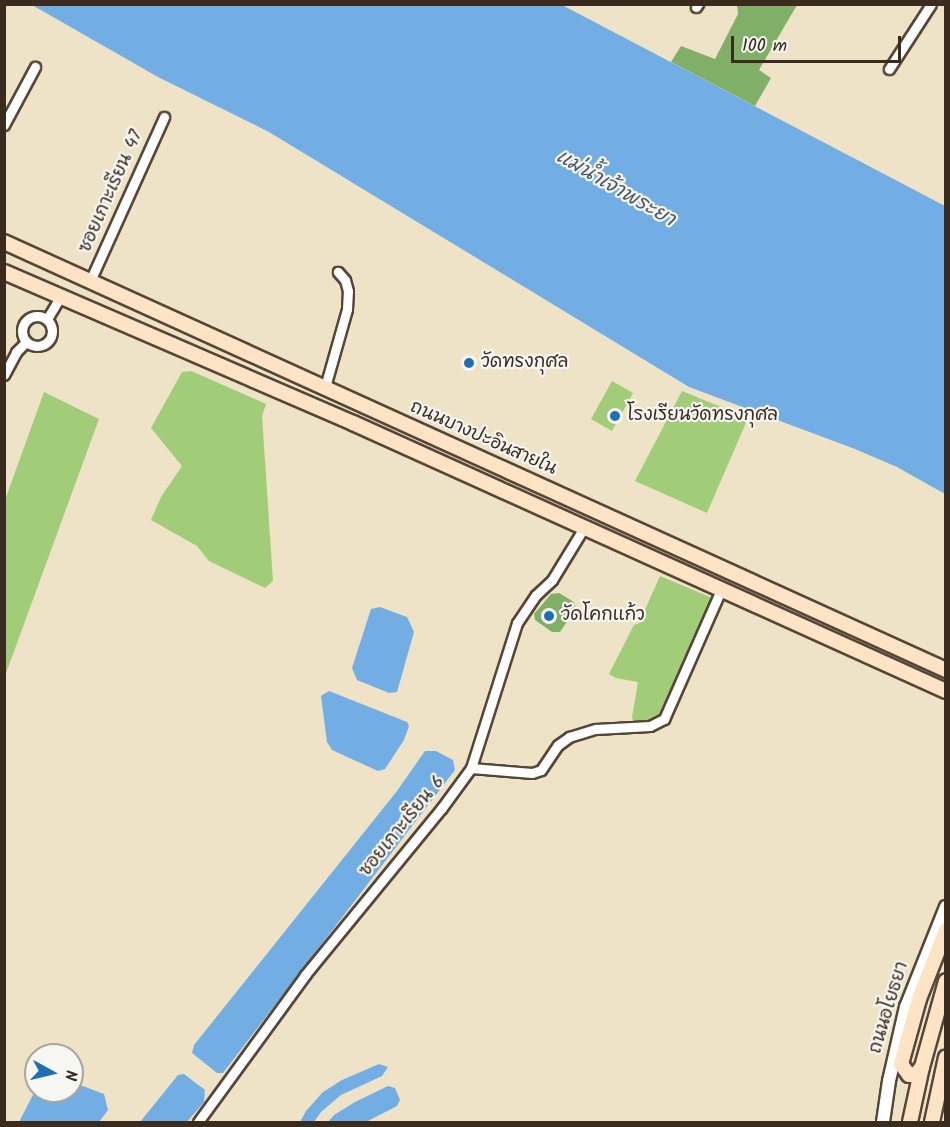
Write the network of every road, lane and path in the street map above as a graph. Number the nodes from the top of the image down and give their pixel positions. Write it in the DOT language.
graph roads {
  1 [pos="931,4"];
  2 [pos="34,67"];
  3 [pos="889,69"];
  4 [pos="164,117"];
  5 [pos="4,125"];
  6 [pos="4,242"];
  7 [pos="4,272"];
  8 [pos="338,272"];
  9 [pos="90,281"];
  10 [pos="60,297"];
  11 [pos="146,305"];
  12 [pos="47,319"];
  13 [pos="134,329"];
  14 [pos="26,342"];
  15 [pos="4,375"];
  16 [pos="325,387"];
  17 [pos="585,526"];
  18 [pos="722,590"];
  19 [pos="945,670"];
  20 [pos="945,691"];
  21 [pos="471,768"];
  22 [pos="945,907"];
  23 [pos="945,930"];
  24 [pos="945,981"];
  25 [pos="945,1058"];
  26 [pos="922,1068"];
  27 [pos="938,1089"];
  28 [pos="198,1122"];
  29 [pos="884,1122"];
  30 [pos="910,1122"];
  31 [pos="932,1122"];
  32 [pos="941,1122"];
  1 -- 3 [label="street"];
  2 -- 5 [label="street"];
  4 -- 9 [label="street, ซอยเกาะเรียน 47"];
  6 -- 9 [label="main road, ถนนบางปะอินสายใน"];
  7 -- 10 [label="main road"];
  8 -- 16 [label="street"];
  9 -- 11 [label="main road, ถนนบางปะอินสายใน"];
  10 -- 12 [label="street"];
  10 -- 13 [label="main road"];
  11 -- 13 [label="main road"];
  11 -- 16 [label="main road, ถนนบางปะอินสายใน"];
  12 -- 14 [label="street"];
  12 -- 14 [label="street"];
  13 -- 17 [label="main road"];
  14 -- 15 [label="street"];
  16 -- 19 [label="main road, ถนนบางปะอินสายใน"];
  17 -- 18 [label="main road"];
  17 -- 21 [label="street, ซอยเกาะเรียน 6"];
  18 -- 20 [label="main road"];
  18 -- 21 [label="street"];
  21 -- 28 [label="street, ซอยเกาะเรียน 6"];
  22 -- 29 [label="street, ถนนอโยธยา"];
  23 -- 26 [label="main road"];
  24 -- 26 [label="main road"];
  25 -- 27 [label="main road"];
  26 -- 30 [label="main road"];
  27 -- 31 [label="main road"];
  27 -- 32 [label="main road"];
}
